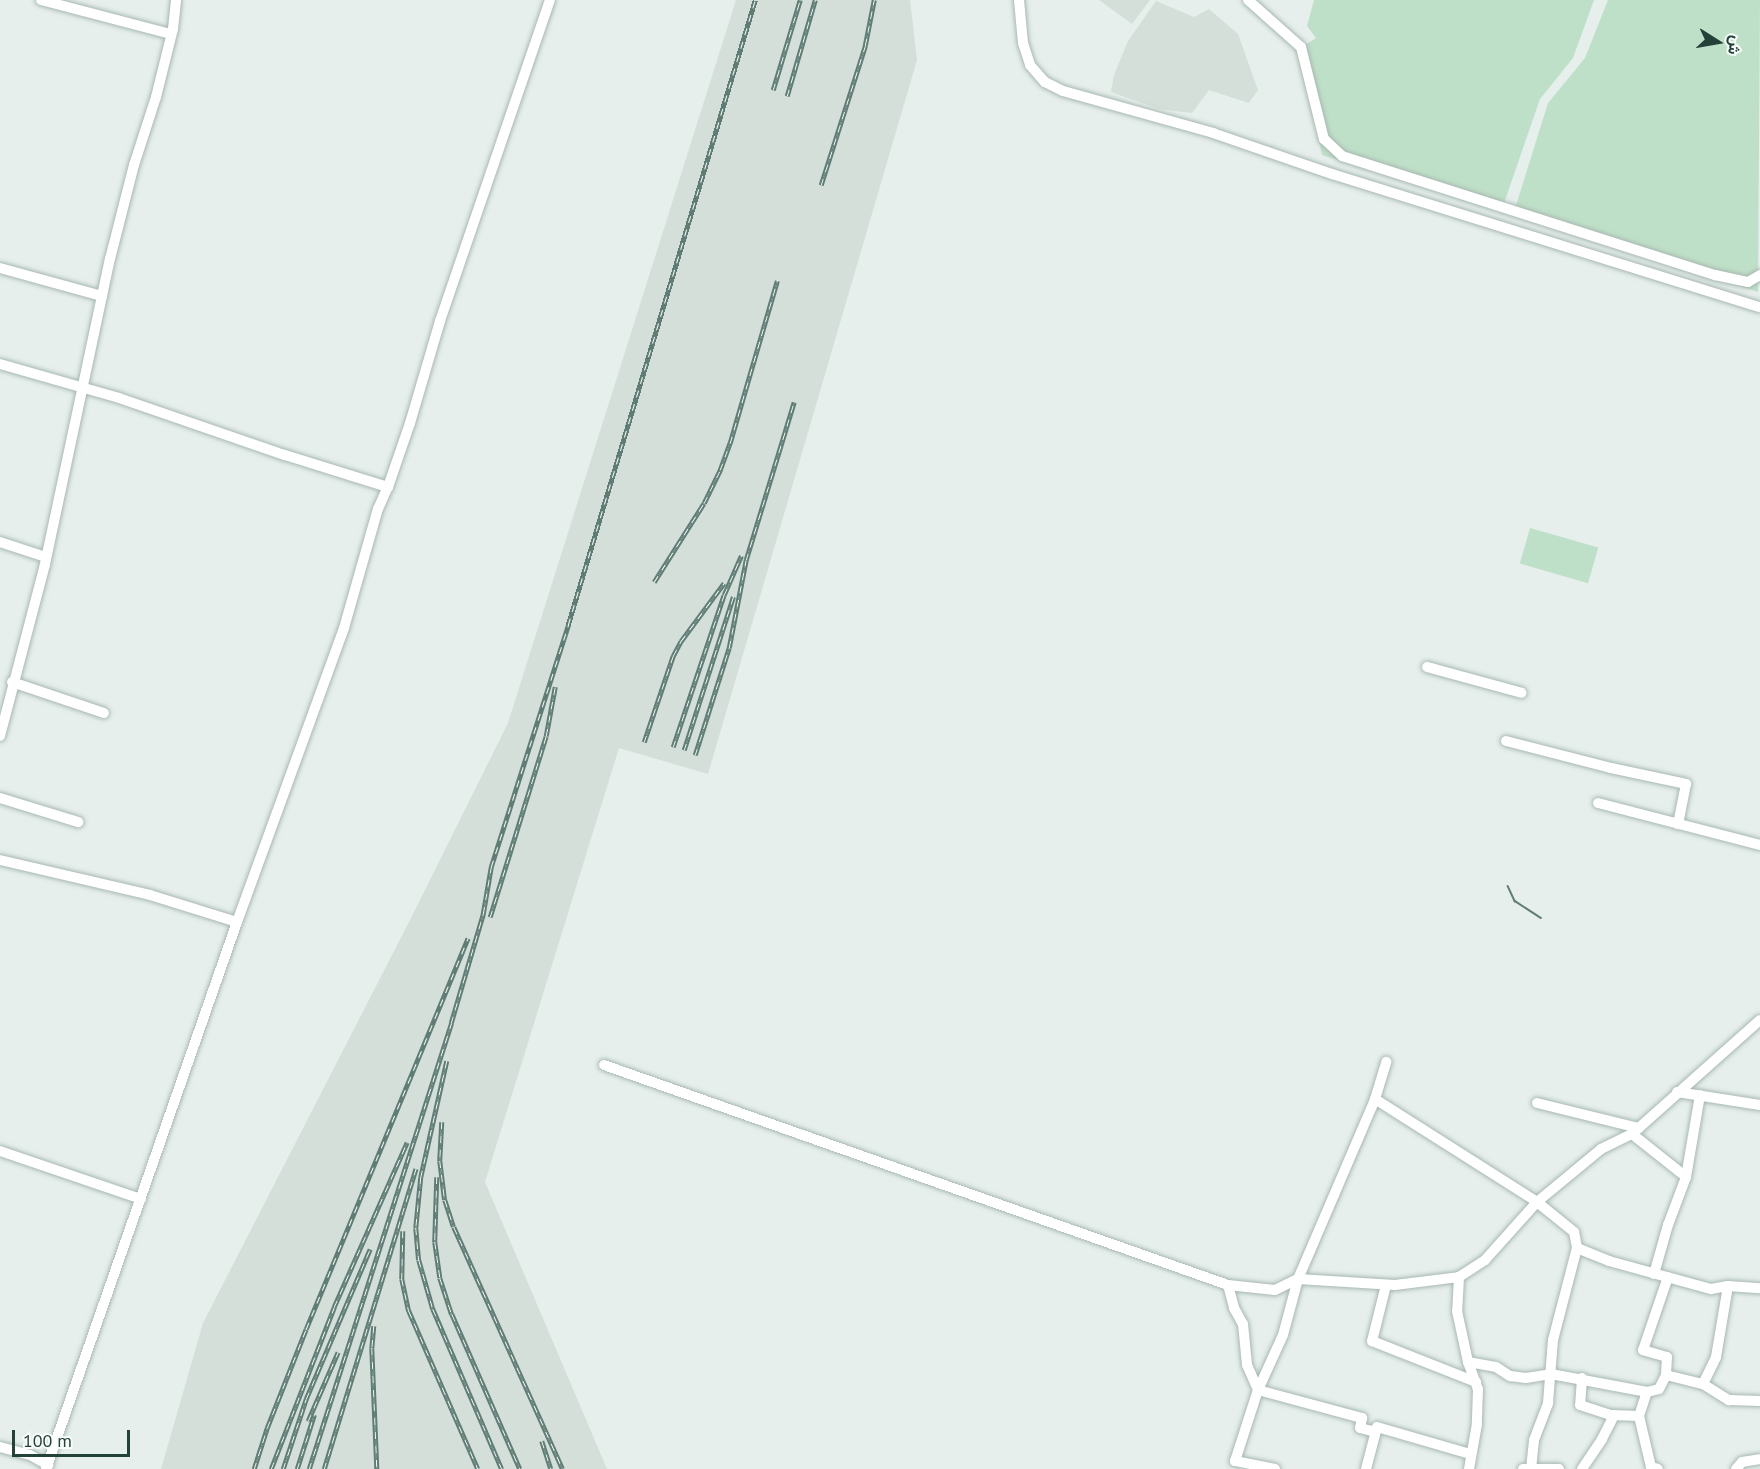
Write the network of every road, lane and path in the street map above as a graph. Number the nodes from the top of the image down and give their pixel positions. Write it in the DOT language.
graph roads {
  1 [pos="41,0"];
  2 [pos="176,0"];
  3 [pos="550,0"];
  4 [pos="1019,0"];
  5 [pos="1248,0"];
  6 [pos="171,34"];
  7 [pos="0,268"];
  8 [pos="1760,275"];
  9 [pos="102,296"];
  10 [pos="1760,307"];
  11 [pos="0,364"];
  12 [pos="82,386"];
  13 [pos="388,487"];
  14 [pos="0,542"];
  15 [pos="46,557"];
  16 [pos="1427,667"];
  17 [pos="12,682"];
  18 [pos="1522,693"];
  19 [pos="104,713"];
  20 [pos="0,736"];
  21 [pos="1506,741"];
  22 [pos="0,798"];
  23 [pos="1598,803"];
  24 [pos="78,822"];
  25 [pos="1678,824"];
  26 [pos="1760,845"];
  27 [pos="0,860"];
  28 [pos="237,922"];
  29 [pos="1760,1020"];
  30 [pos="1386,1062"];
  31 [pos="604,1065"];
  32 [pos="1677,1092"];
  33 [pos="1700,1095"];
  34 [pos="1375,1099"];
  35 [pos="1537,1103"];
  36 [pos="1760,1105"];
  37 [pos="1636,1131"];
  38 [pos="0,1152"];
  39 [pos="1686,1177"];
  40 [pos="141,1198"];
  41 [pos="1537,1202"];
  42 [pos="1576,1248"];
  43 [pos="1654,1274"];
  44 [pos="1458,1277"];
  45 [pos="1668,1277"];
  46 [pos="1298,1279"];
  47 [pos="1228,1284"];
  48 [pos="1386,1285"];
  49 [pos="1728,1286"];
  50 [pos="1760,1288"];
  51 [pos="1468,1362"];
  52 [pos="1551,1374"];
  53 [pos="1666,1375"];
  54 [pos="1582,1378"];
  55 [pos="1476,1382"];
  56 [pos="1703,1384"];
  57 [pos="1258,1390"];
  58 [pos="1647,1392"];
  59 [pos="1760,1401"];
  60 [pos="1614,1416"];
  61 [pos="1640,1416"];
  62 [pos="1376,1432"];
  63 [pos="0,1447"];
  64 [pos="1470,1454"];
  65 [pos="1760,1459"];
  66 [pos="47,1467"];
  67 [pos="1653,1468"];
  68 [pos="1275,1469"];
  69 [pos="1366,1469"];
  70 [pos="1469,1469"];
  71 [pos="1523,1469"];
  72 [pos="1531,1469"];
  73 [pos="1559,1469"];
  74 [pos="1582,1469"];
  75 [pos="1736,1469"];
  1 -- 6 [label="street"];
  2 -- 6 [label="street"];
  3 -- 13 [label="street"];
  4 -- 10 [label="street"];
  5 -- 8 [label="street"];
  6 -- 9 [label="street"];
  7 -- 9 [label="street"];
  9 -- 12 [label="street"];
  11 -- 12 [label="street"];
  12 -- 13 [label="street"];
  12 -- 15 [label="street"];
  13 -- 28 [label="street"];
  14 -- 15 [label="street"];
  15 -- 17 [label="street"];
  16 -- 18 [label="street"];
  17 -- 19 [label="street"];
  17 -- 20 [label="street"];
  21 -- 25 [label="street"];
  22 -- 24 [label="street"];
  23 -- 25 [label="street"];
  25 -- 26 [label="street"];
  27 -- 28 [label="street"];
  28 -- 40 [label="street"];
  29 -- 32 [label="street"];
  30 -- 34 [label="street"];
  31 -- 47 [label="street"];
  32 -- 33 [label="street"];
  32 -- 37 [label="street"];
  33 -- 36 [label="street"];
  33 -- 39 [label="street"];
  34 -- 41 [label="street"];
  34 -- 46 [label="street"];
  35 -- 37 [label="street"];
  37 -- 39 [label="street"];
  37 -- 41 [label="street"];
  38 -- 40 [label="street"];
  39 -- 43 [label="street"];
  40 -- 66 [label="street"];
  41 -- 42 [label="street"];
  41 -- 44 [label="street"];
  42 -- 43 [label="street"];
  42 -- 52 [label="street"];
  43 -- 45 [label="street"];
  44 -- 48 [label="street"];
  44 -- 51 [label="street"];
  45 -- 49 [label="street"];
  45 -- 53 [label="street"];
  46 -- 47 [label="street"];
  46 -- 48 [label="street"];
  46 -- 57 [label="street"];
  47 -- 57 [label="street"];
  48 -- 55 [label="street"];
  49 -- 50 [label="street"];
  49 -- 56 [label="street"];
  51 -- 52 [label="street"];
  51 -- 55 [label="street"];
  52 -- 54 [label="street"];
  52 -- 72 [label="street"];
  53 -- 56 [label="street"];
  53 -- 58 [label="street"];
  54 -- 58 [label="street"];
  54 -- 60 [label="street"];
  55 -- 64 [label="street"];
  56 -- 59 [label="street"];
  57 -- 62 [label="street"];
  57 -- 68 [label="street"];
  58 -- 61 [label="street"];
  60 -- 61 [label="street"];
  60 -- 74 [label="street"];
  61 -- 67 [label="street"];
  62 -- 64 [label="street"];
  62 -- 69 [label="street"];
  63 -- 66 [label="street"];
  64 -- 70 [label="street"];
  65 -- 75 [label="street"];
  71 -- 72 [label="street"];
  72 -- 73 [label="street"];
}
